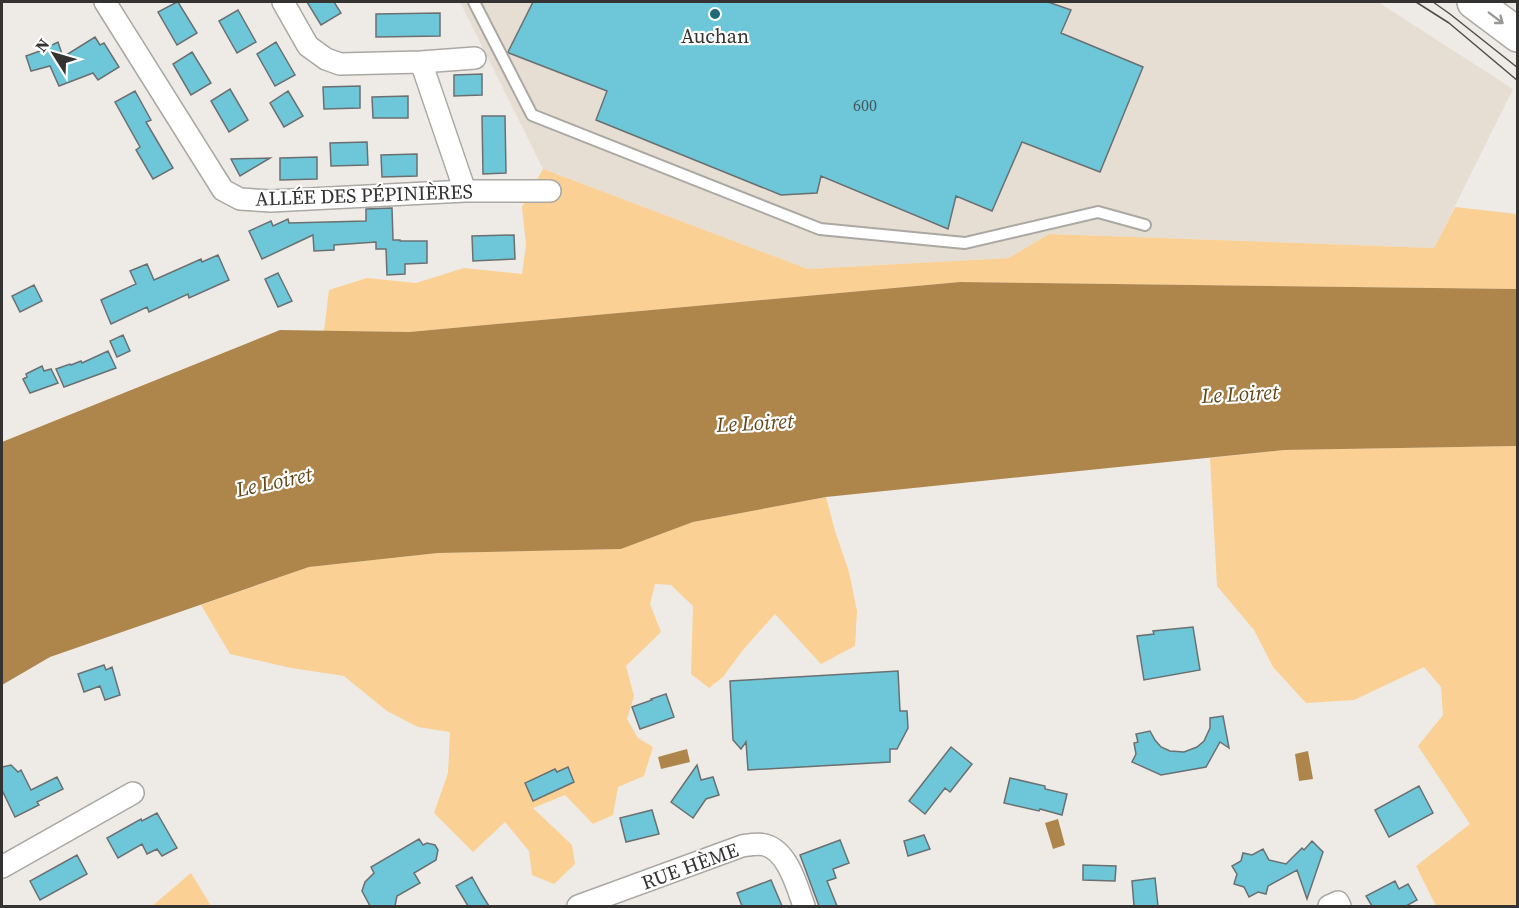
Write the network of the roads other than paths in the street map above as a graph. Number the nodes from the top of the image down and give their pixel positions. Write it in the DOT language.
graph roads {
  1 [pos="105,2"];
  2 [pos="283,2"];
  3 [pos="474,2"];
  4 [pos="1474,2"];
  5 [pos="1510,2"];
  6 [pos="1518,7"];
  7 [pos="1518,35"];
  8 [pos="475,58"];
  9 [pos="421,62"];
  10 [pos="465,190"];
  11 [pos="550,191"];
  12 [pos="1145,225"];
  13 [pos="133,793"];
  14 [pos="2,867"];
  15 [pos="578,906"];
  16 [pos="804,906"];
  17 [pos="1329,906"];
  18 [pos="1340,906"];
  1 -- 10 [label="street, ALLÉE DES PÉPINIÈRES"];
  2 -- 9 [label="street"];
  3 -- 12 [label="lane"];
  4 -- 7 [label="main road, one-way"];
  5 -- 6 [label="main road"];
  8 -- 9 [label="street"];
  9 -- 10 [label="street"];
  10 -- 11 [label="street, ALLÉE DES PÉPINIÈRES"];
  13 -- 14 [label="street"];
  15 -- 16 [label="street, RUE HÈME"];
  17 -- 18 [label="street"];
}
